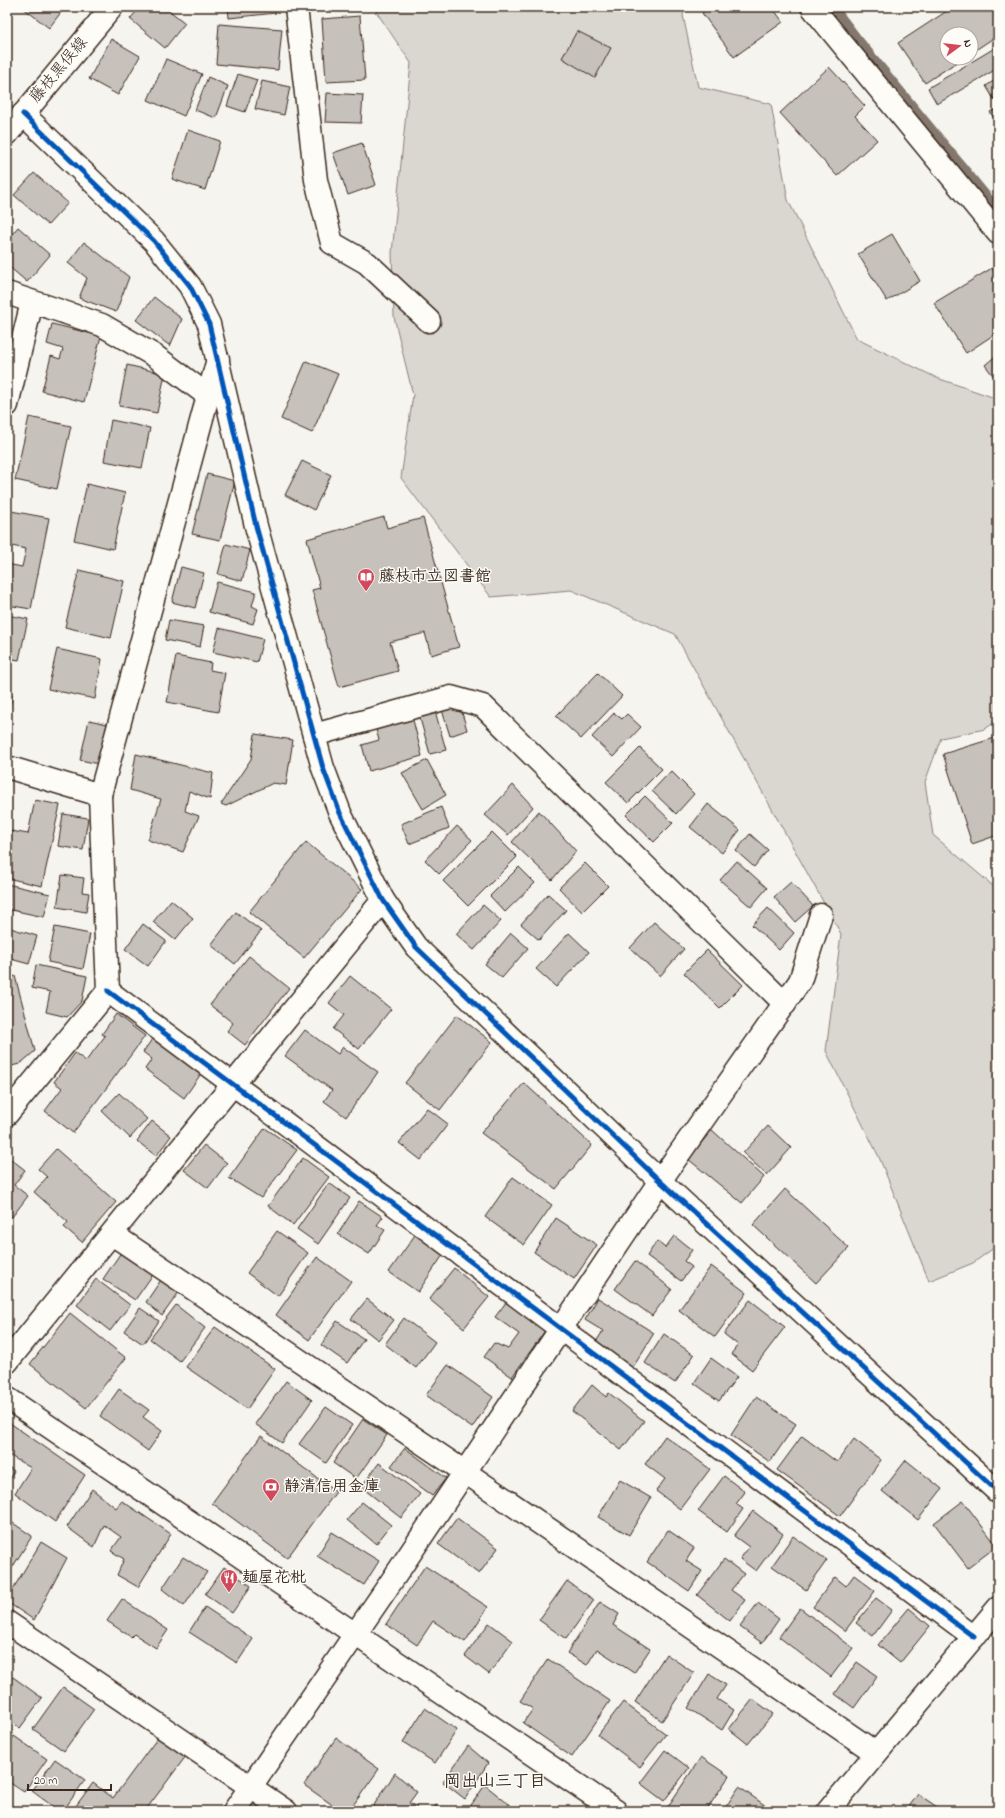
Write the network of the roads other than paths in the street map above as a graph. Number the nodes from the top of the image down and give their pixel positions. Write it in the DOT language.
graph roads {
  1 [pos="112,7"];
  2 [pos="296,7"];
  3 [pos="812,7"];
  4 [pos="23,114"];
  5 [pos="8,132"];
  6 [pos="998,233"];
  7 [pos="7,293"];
  8 [pos="32,302"];
  9 [pos="429,321"];
  10 [pos="218,359"];
  11 [pos="207,395"];
  12 [pos="7,405"];
  13 [pos="314,735"];
  14 [pos="7,767"];
  15 [pos="100,795"];
  16 [pos="383,900"];
  17 [pos="821,915"];
  18 [pos="108,991"];
  19 [pos="785,1004"];
  20 [pos="234,1084"];
  21 [pos="7,1114"];
  22 [pos="660,1181"];
  23 [pos="112,1234"];
  24 [pos="561,1329"];
  25 [pos="7,1362"];
  26 [pos="7,1398"];
  27 [pos="465,1472"];
  28 [pos="998,1492"];
  29 [pos="998,1608"];
  30 [pos="7,1622"];
  31 [pos="356,1633"];
  32 [pos="974,1637"];
  33 [pos="876,1753"];
  34 [pos="250,1787"];
  35 [pos="234,1811"];
  36 [pos="286,1811"];
  37 [pos="616,1811"];
  38 [pos="828,1811"];
  1 -- 4 [label="street, 藤枝黒俣線"];
  2 -- 9 [label="street"];
  3 -- 6 [label="street"];
  4 -- 5 [label="street, 藤枝黒俣線"];
  4 -- 10 [label="street"];
  7 -- 8 [label="street"];
  8 -- 11 [label="street"];
  8 -- 12 [label="street"];
  10 -- 11 [label="street"];
  10 -- 13 [label="street"];
  11 -- 15 [label="street"];
  13 -- 16 [label="street"];
  13 -- 19 [label="street"];
  14 -- 15 [label="street"];
  15 -- 18 [label="street"];
  16 -- 20 [label="street"];
  16 -- 22 [label="street"];
  17 -- 19 [label="street"];
  18 -- 20 [label="street"];
  18 -- 21 [label="street"];
  19 -- 22 [label="street"];
  20 -- 23 [label="street"];
  20 -- 24 [label="street"];
  22 -- 24 [label="street"];
  22 -- 28 [label="street"];
  23 -- 25 [label="street"];
  23 -- 27 [label="street"];
  24 -- 27 [label="street"];
  24 -- 32 [label="street"];
  26 -- 31 [label="street"];
  27 -- 31 [label="street"];
  27 -- 33 [label="street"];
  29 -- 32 [label="street"];
  30 -- 34 [label="street"];
  31 -- 34 [label="street"];
  31 -- 37 [label="street"];
  32 -- 33 [label="street"];
  33 -- 38 [label="street"];
  34 -- 35 [label="street"];
  34 -- 36 [label="street"];
}
